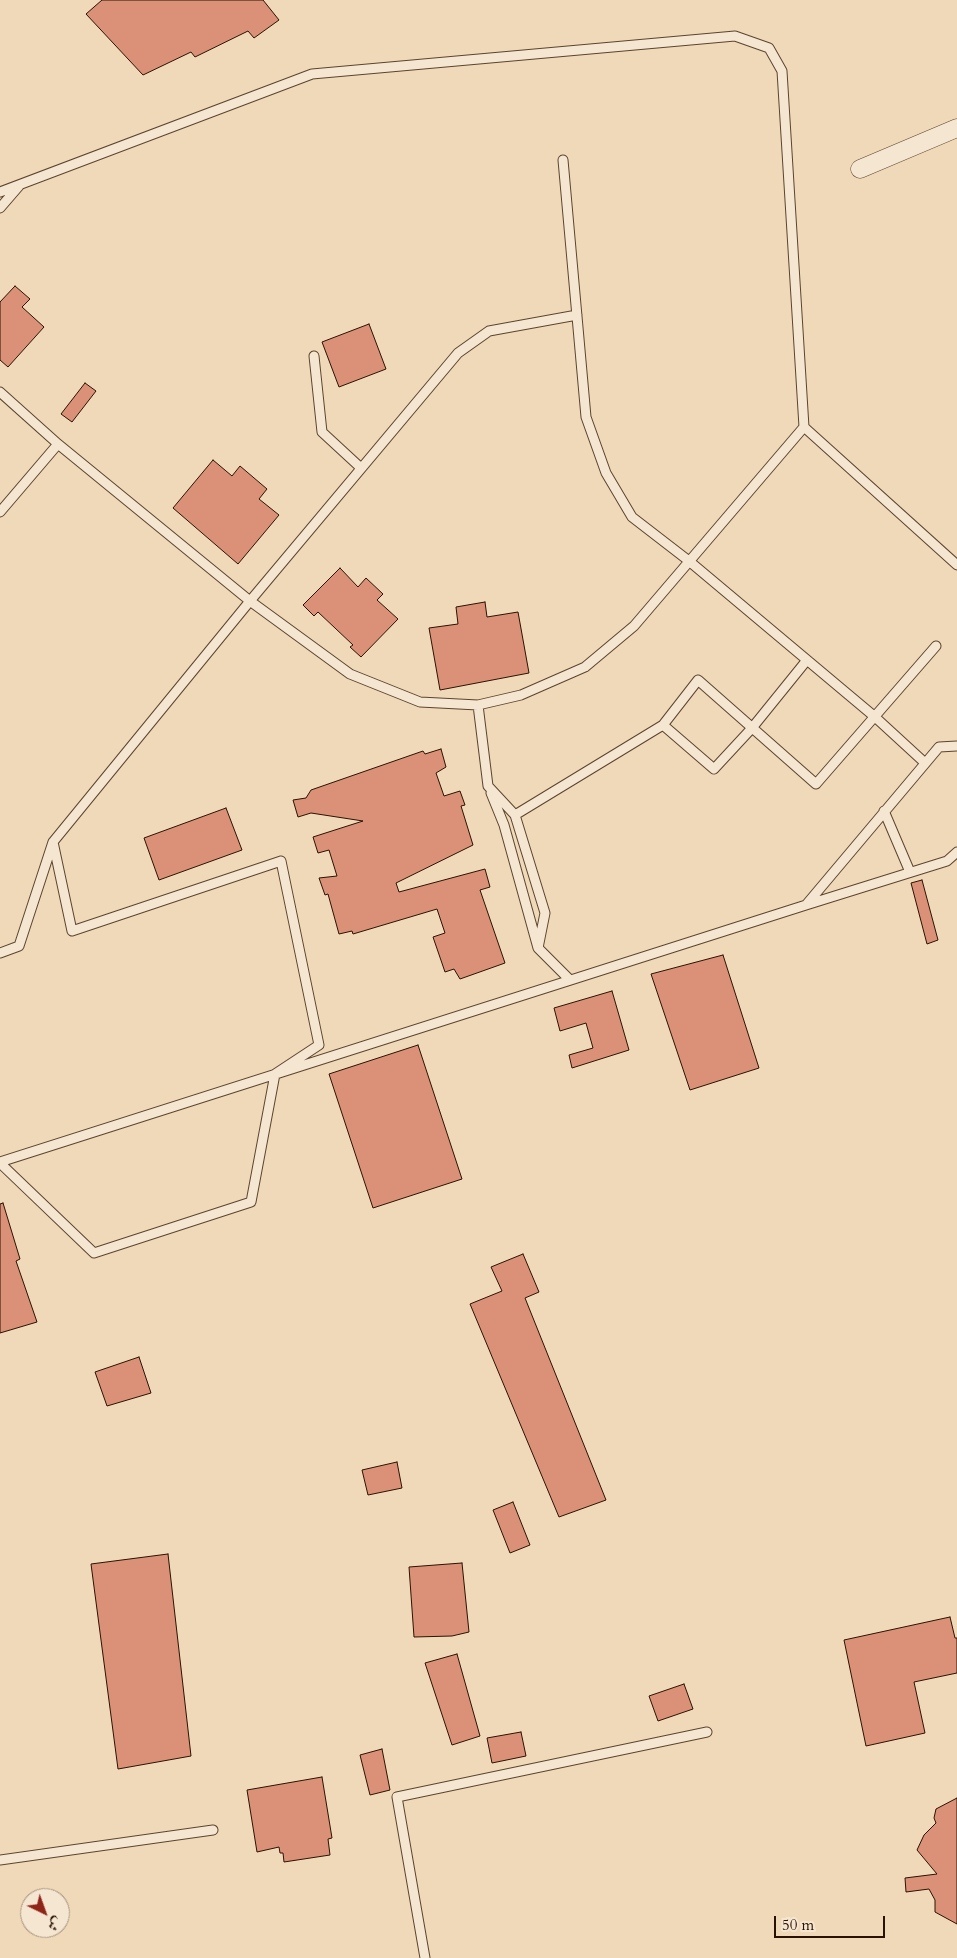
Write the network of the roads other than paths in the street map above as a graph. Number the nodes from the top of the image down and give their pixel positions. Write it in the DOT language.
graph roads {
  1 [pos="957,128"];
  2 [pos="562,160"];
  3 [pos="860,169"];
  4 [pos="21,184"];
  5 [pos="0,192"];
  6 [pos="0,208"];
  7 [pos="577,315"];
  8 [pos="314,356"];
  9 [pos="0,392"];
  10 [pos="804,427"];
  11 [pos="58,444"];
  12 [pos="361,468"];
  13 [pos="0,512"];
  14 [pos="689,562"];
  15 [pos="957,565"];
  16 [pos="250,601"];
  17 [pos="936,646"];
  18 [pos="807,660"];
  19 [pos="478,705"];
  20 [pos="875,718"];
  21 [pos="663,725"];
  22 [pos="752,728"];
  23 [pos="957,746"];
  24 [pos="924,762"];
  25 [pos="488,786"];
  26 [pos="884,811"];
  27 [pos="515,816"];
  28 [pos="53,842"];
  29 [pos="957,852"];
  30 [pos="910,872"];
  31 [pos="806,905"];
  32 [pos="538,948"];
  33 [pos="0,953"];
  34 [pos="570,980"];
  35 [pos="275,1074"];
  36 [pos="0,1163"];
  37 [pos="707,1732"];
  38 [pos="213,1830"];
  39 [pos="0,1860"];
  40 [pos="425,1958"];
  1 -- 3 [label="street"];
  2 -- 7 [label="lane"];
  4 -- 5 [label="lane"];
  4 -- 6 [label="lane"];
  4 -- 10 [label="lane"];
  7 -- 12 [label="lane"];
  7 -- 14 [label="lane"];
  8 -- 12 [label="lane"];
  9 -- 11 [label="lane"];
  10 -- 14 [label="lane"];
  10 -- 15 [label="lane"];
  11 -- 13 [label="lane"];
  11 -- 16 [label="lane"];
  12 -- 16 [label="lane"];
  14 -- 18 [label="lane"];
  14 -- 19 [label="lane"];
  16 -- 19 [label="lane"];
  16 -- 28 [label="lane"];
  17 -- 20 [label="lane"];
  18 -- 20 [label="lane"];
  18 -- 22 [label="lane"];
  19 -- 25 [label="lane"];
  20 -- 22 [label="lane"];
  20 -- 24 [label="lane"];
  21 -- 22 [label="lane"];
  21 -- 22 [label="lane"];
  21 -- 27 [label="lane"];
  23 -- 24 [label="lane"];
  24 -- 26 [label="lane"];
  25 -- 27 [label="lane"];
  25 -- 32 [label="lane"];
  26 -- 30 [label="lane"];
  26 -- 31 [label="lane"];
  27 -- 32 [label="lane"];
  28 -- 33 [label="lane"];
  28 -- 35 [label="lane"];
  29 -- 30 [label="lane"];
  30 -- 31 [label="lane"];
  31 -- 34 [label="lane"];
  32 -- 34 [label="lane"];
  34 -- 35 [label="lane"];
  35 -- 36 [label="lane"];
  35 -- 36 [label="lane"];
  37 -- 40 [label="lane"];
  38 -- 39 [label="lane"];
}
